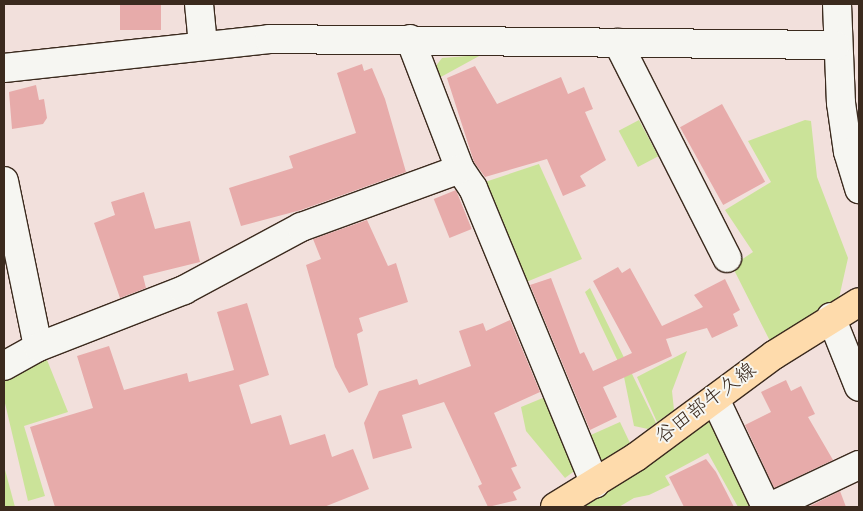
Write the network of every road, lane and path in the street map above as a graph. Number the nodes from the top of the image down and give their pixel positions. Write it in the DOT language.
graph roads {
  1 [pos="199,4"];
  2 [pos="837,4"];
  3 [pos="410,39"];
  4 [pos="618,44"];
  5 [pos="203,45"];
  6 [pos="836,45"];
  7 [pos="4,68"];
  8 [pos="460,169"];
  9 [pos="4,182"];
  10 [pos="859,189"];
  11 [pos="8,219"];
  12 [pos="727,258"];
  13 [pos="859,302"];
  14 [pos="831,317"];
  15 [pos="38,347"];
  16 [pos="4,366"];
  17 [pos="859,387"];
  18 [pos="715,399"];
  19 [pos="859,465"];
  20 [pos="595,484"];
  21 [pos="555,507"];
  22 [pos="766,507"];
  23 [pos="770,507"];
  1 -- 5 [label="street"];
  2 -- 6 [label="street"];
  3 -- 4 [label="street"];
  3 -- 5 [label="street"];
  3 -- 8 [label="street"];
  4 -- 6 [label="street"];
  4 -- 12 [label="street"];
  5 -- 7 [label="street"];
  6 -- 10 [label="street"];
  8 -- 15 [label="street"];
  8 -- 20 [label="street"];
  9 -- 11 [label="street"];
  11 -- 15 [label="street"];
  13 -- 14 [label="main road, 谷田部牛久線"];
  14 -- 17 [label="street"];
  14 -- 18 [label="main road, 谷田部牛久線"];
  15 -- 16 [label="street"];
  18 -- 20 [label="main road, 谷田部牛久線"];
  18 -- 22 [label="street"];
  19 -- 23 [label="street"];
  20 -- 21 [label="main road, 谷田部牛久線"];
}
